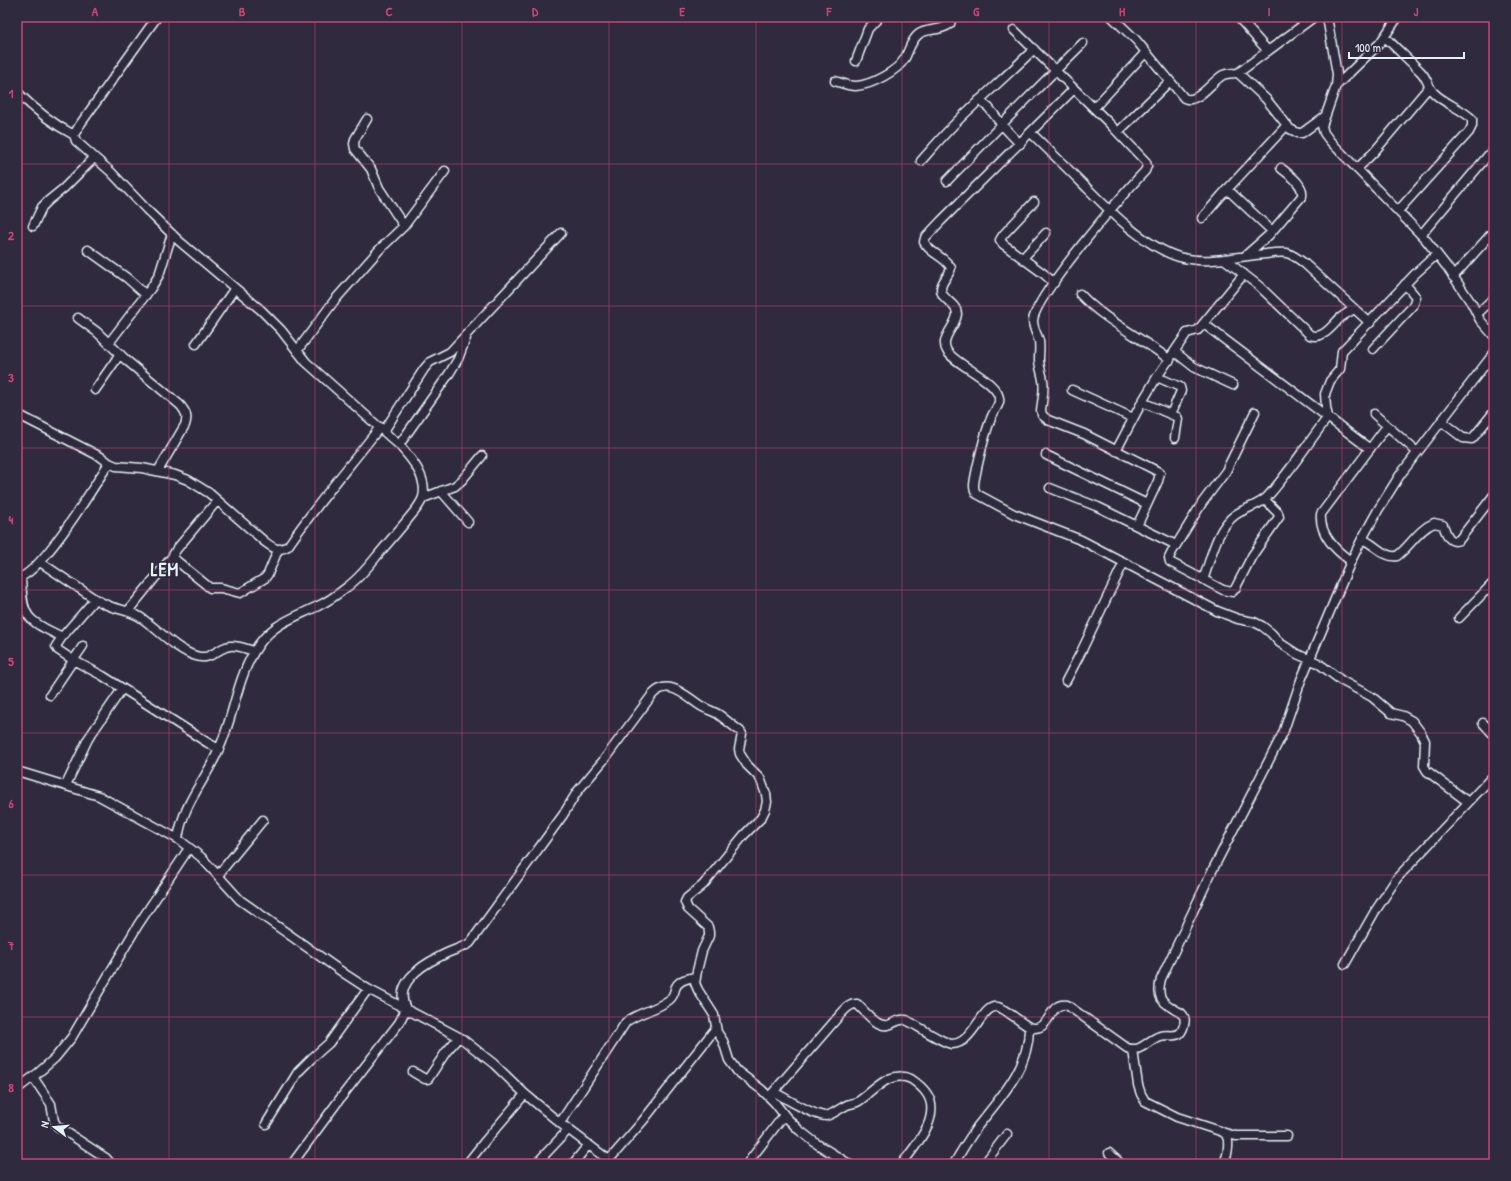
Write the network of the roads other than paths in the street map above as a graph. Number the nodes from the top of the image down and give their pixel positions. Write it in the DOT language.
graph roads {
  1 [pos="158,17"];
  2 [pos="878,17"];
  3 [pos="952,17"];
  4 [pos="1112,17"];
  5 [pos="1238,17"];
  6 [pos="1314,17"];
  7 [pos="1327,17"];
  8 [pos="1398,17"];
  9 [pos="1014,30"];
  10 [pos="1385,37"];
  11 [pos="1083,43"];
  12 [pos="1034,50"];
  13 [pos="1268,51"];
  14 [pos="1146,52"];
  15 [pos="856,62"];
  16 [pos="1056,71"];
  17 [pos="1238,73"];
  18 [pos="835,81"];
  19 [pos="1170,81"];
  20 [pos="1336,86"];
  21 [pos="1074,88"];
  22 [pos="1429,88"];
  23 [pos="17,92"];
  24 [pos="979,100"];
  25 [pos="1094,108"];
  26 [pos="1324,117"];
  27 [pos="367,119"];
  28 [pos="1002,125"];
  29 [pos="1287,126"];
  30 [pos="1118,132"];
  31 [pos="1031,133"];
  32 [pos="74,135"];
  33 [pos="1020,144"];
  34 [pos="1490,153"];
  35 [pos="94,158"];
  36 [pos="921,161"];
  37 [pos="1281,168"];
  38 [pos="1357,169"];
  39 [pos="445,171"];
  40 [pos="948,181"];
  41 [pos="1228,189"];
  42 [pos="1034,202"];
  43 [pos="1110,211"];
  44 [pos="1398,211"];
  45 [pos="1202,218"];
  46 [pos="33,226"];
  47 [pos="404,226"];
  48 [pos="1494,231"];
  49 [pos="1272,232"];
  50 [pos="561,233"];
  51 [pos="1046,233"];
  52 [pos="172,234"];
  53 [pos="1421,235"];
  54 [pos="88,250"];
  55 [pos="1437,254"];
  56 [pos="1245,256"];
  57 [pos="1023,258"];
  58 [pos="1224,259"];
  59 [pos="1244,274"];
  60 [pos="1453,277"];
  61 [pos="1054,283"];
  62 [pos="1405,284"];
  63 [pos="235,288"];
  64 [pos="1080,294"];
  65 [pos="146,295"];
  66 [pos="1494,298"];
  67 [pos="1354,308"];
  68 [pos="1477,314"];
  69 [pos="78,318"];
  70 [pos="1370,322"];
  71 [pos="1204,324"];
  72 [pos="468,334"];
  73 [pos="1494,336"];
  74 [pos="109,343"];
  75 [pos="196,344"];
  76 [pos="1373,349"];
  77 [pos="298,351"];
  78 [pos="1175,352"];
  79 [pos="1494,353"];
  80 [pos="120,354"];
  81 [pos="1170,360"];
  82 [pos="1158,377"];
  83 [pos="1233,385"];
  84 [pos="95,390"];
  85 [pos="1072,390"];
  86 [pos="1142,402"];
  87 [pos="1255,412"];
  88 [pos="1494,412"];
  89 [pos="17,414"];
  90 [pos="1171,414"];
  91 [pos="1374,414"];
  92 [pos="1328,417"];
  93 [pos="1133,418"];
  94 [pos="1441,421"];
  95 [pos="1388,426"];
  96 [pos="382,429"];
  97 [pos="1175,438"];
  98 [pos="399,445"];
  99 [pos="1370,449"];
  100 [pos="1116,451"];
  101 [pos="1417,452"];
  102 [pos="1046,455"];
  103 [pos="482,456"];
  104 [pos="109,464"];
  105 [pos="158,471"];
  106 [pos="1050,488"];
  107 [pos="441,492"];
  108 [pos="1494,495"];
  109 [pos="423,498"];
  110 [pos="1265,500"];
  111 [pos="217,501"];
  112 [pos="1147,504"];
  113 [pos="468,522"];
  114 [pos="1137,526"];
  115 [pos="1362,540"];
  116 [pos="1176,545"];
  117 [pos="278,550"];
  118 [pos="172,557"];
  119 [pos="1351,561"];
  120 [pos="40,562"];
  121 [pos="1124,562"];
  122 [pos="19,578"];
  123 [pos="1203,580"];
  124 [pos="1494,582"];
  125 [pos="95,599"];
  126 [pos="128,611"];
  127 [pos="1459,618"];
  128 [pos="62,637"];
  129 [pos="84,646"];
  130 [pos="254,651"];
  131 [pos="1309,659"];
  132 [pos="73,660"];
  133 [pos="1066,681"];
  134 [pos="122,689"];
  135 [pos="50,695"];
  136 [pos="1483,723"];
  137 [pos="1494,735"];
  138 [pos="219,749"];
  139 [pos="17,771"];
  140 [pos="1494,775"];
  141 [pos="66,785"];
  142 [pos="1468,802"];
  143 [pos="263,820"];
  144 [pos="178,839"];
  145 [pos="189,848"];
  146 [pos="218,875"];
  147 [pos="1345,964"];
  148 [pos="695,976"];
  149 [pos="368,989"];
  150 [pos="406,1009"];
  151 [pos="1028,1027"];
  152 [pos="716,1028"];
  153 [pos="459,1037"];
  154 [pos="1133,1050"];
  155 [pos="413,1072"];
  156 [pos="33,1077"];
  157 [pos="19,1084"];
  158 [pos="525,1094"];
  159 [pos="771,1095"];
  160 [pos="784,1115"];
  161 [pos="560,1123"];
  162 [pos="266,1124"];
  163 [pos="568,1130"];
  164 [pos="1225,1133"];
  165 [pos="1007,1134"];
  166 [pos="1287,1136"];
  167 [pos="588,1145"];
  168 [pos="1110,1153"];
  169 [pos="611,1162"];
  170 [pos="111,1164"];
  171 [pos="292,1164"];
  172 [pos="466,1164"];
  173 [pos="536,1164"];
  174 [pos="573,1164"];
  175 [pos="747,1164"];
  176 [pos="849,1164"];
  177 [pos="902,1164"];
  178 [pos="954,1164"];
  179 [pos="984,1164"];
  180 [pos="1121,1164"];
  181 [pos="1222,1164"];
  1 -- 32 [label="street"];
  2 -- 15 [label="street"];
  3 -- 18 [label="street"];
  4 -- 14 [label="street"];
  5 -- 13 [label="street"];
  6 -- 13 [label="street"];
  7 -- 20 [label="street"];
  8 -- 10 [label="street"];
  9 -- 12 [label="street"];
  10 -- 20 [label="street"];
  10 -- 22 [label="street"];
  11 -- 16 [label="street"];
  12 -- 16 [label="street"];
  12 -- 24 [label="street"];
  13 -- 17 [label="street"];
  14 -- 19 [label="street"];
  14 -- 25 [label="street"];
  16 -- 21 [label="street"];
  16 -- 28 [label="street"];
  17 -- 19 [label="street"];
  17 -- 29 [label="street"];
  19 -- 30 [label="street"];
  20 -- 26 [label="street"];
  21 -- 25 [label="street"];
  21 -- 31 [label="street"];
  22 -- 38 [label="street"];
  22 -- 44 [label="street"];
  23 -- 32 [label="street"];
  24 -- 28 [label="street"];
  24 -- 36 [label="street"];
  25 -- 30 [label="street"];
  26 -- 29 [label="street"];
  26 -- 38 [label="street"];
  27 -- 47 [label="street"];
  28 -- 33 [label="street"];
  28 -- 40 [label="street"];
  29 -- 41 [label="street"];
  30 -- 43 [label="street"];
  31 -- 33 [label="street"];
  31 -- 43 [label="street"];
  32 -- 35 [label="street"];
  33 -- 121 [label="street"];
  34 -- 53 [label="street"];
  35 -- 46 [label="street"];
  35 -- 52 [label="street"];
  37 -- 49 [label="street"];
  38 -- 44 [label="street"];
  39 -- 47 [label="street"];
  41 -- 45 [label="street"];
  41 -- 49 [label="street"];
  42 -- 57 [label="street"];
  43 -- 58 [label="street"];
  43 -- 61 [label="street"];
  44 -- 53 [label="street"];
  47 -- 77 [label="street"];
  48 -- 60 [label="street"];
  49 -- 56 [label="street"];
  50 -- 72 [label="street"];
  51 -- 57 [label="street"];
  52 -- 63 [label="street"];
  52 -- 65 [label="street"];
  53 -- 55 [label="street"];
  54 -- 65 [label="street"];
  55 -- 60 [label="street"];
  55 -- 62 [label="street"];
  56 -- 58 [label="street"];
  56 -- 67 [label="street"];
  57 -- 61 [label="street"];
  58 -- 59 [label="street"];
  59 -- 67 [label="street"];
  59 -- 71 [label="street"];
  60 -- 68 [label="street"];
  61 -- 100 [label="street"];
  62 -- 70 [label="street"];
  62 -- 76 [label="street"];
  63 -- 75 [label="street"];
  63 -- 77 [label="street"];
  64 -- 81 [label="street"];
  65 -- 74 [label="street"];
  66 -- 68 [label="street"];
  67 -- 70 [label="street"];
  68 -- 73 [label="street"];
  69 -- 74 [label="street"];
  70 -- 92 [label="street"];
  71 -- 78 [label="street"];
  71 -- 92 [label="street"];
  72 -- 96 [label="street"];
  72 -- 98 [label="street"];
  74 -- 80 [label="street"];
  77 -- 96 [label="street"];
  78 -- 81 [label="street"];
  78 -- 83 [label="street"];
  79 -- 94 [label="street"];
  80 -- 84 [label="street"];
  80 -- 105 [label="street"];
  81 -- 82 [label="street"];
  82 -- 86 [label="street"];
  82 -- 90 [label="street"];
  85 -- 93 [label="street"];
  86 -- 90 [label="street"];
  86 -- 93 [label="street"];
  87 -- 116 [label="street"];
  88 -- 94 [label="street"];
  89 -- 104 [label="street"];
  90 -- 97 [label="street"];
  91 -- 95 [label="street"];
  92 -- 99 [label="street"];
  92 -- 110 [label="street"];
  93 -- 100 [label="street"];
  94 -- 101 [label="street"];
  95 -- 99 [label="street"];
  95 -- 101 [label="street"];
  96 -- 98 [label="street"];
  96 -- 117 [label="street"];
  98 -- 109 [label="street"];
  99 -- 119 [label="street"];
  100 -- 112 [label="street"];
  101 -- 115 [label="street"];
  102 -- 112 [label="street"];
  103 -- 107 [label="street"];
  104 -- 105 [label="street"];
  104 -- 120 [label="street"];
  105 -- 111 [label="street"];
  106 -- 114 [label="street"];
  107 -- 109 [label="street"];
  107 -- 113 [label="street"];
  108 -- 115 [label="street"];
  109 -- 130 [label="street"];
  110 -- 123 [label="street"];
  110 -- 123 [label="street"];
  111 -- 117 [label="street"];
  111 -- 118 [label="street"];
  112 -- 114 [label="street"];
  114 -- 116 [label="street"];
  115 -- 119 [label="street"];
  116 -- 123 [label="street"];
  117 -- 118 [label="street"];
  118 -- 126 [label="street"];
  119 -- 131 [label="street"];
  120 -- 122 [label="street"];
  120 -- 125 [label="street"];
  121 -- 131 [label="street"];
  121 -- 133 [label="street"];
  122 -- 128 [label="street"];
  124 -- 127 [label="street"];
  125 -- 126 [label="street"];
  125 -- 128 [label="street"];
  126 -- 130 [label="street"];
  128 -- 132 [label="street"];
  129 -- 132 [label="street"];
  130 -- 138 [label="street"];
  131 -- 142 [label="street"];
  131 -- 154 [label="street"];
  132 -- 134 [label="street"];
  132 -- 135 [label="street"];
  134 -- 138 [label="street"];
  134 -- 141 [label="street"];
  136 -- 137 [label="street"];
  138 -- 144 [label="street"];
  139 -- 141 [label="street"];
  140 -- 142 [label="street"];
  141 -- 144 [label="street"];
  142 -- 147 [label="street"];
  143 -- 146 [label="street"];
  144 -- 145 [label="street"];
  145 -- 146 [label="street"];
  145 -- 156 [label="street"];
  146 -- 149 [label="street"];
  148 -- 150 [label="street"];
  148 -- 152 [label="street"];
  148 -- 161 [label="street"];
  149 -- 150 [label="street"];
  149 -- 162 [label="street"];
  150 -- 153 [label="street"];
  150 -- 171 [label="street"];
  151 -- 154 [label="street"];
  151 -- 159 [label="street"];
  151 -- 178 [label="street"];
  152 -- 159 [label="street"];
  152 -- 169 [label="street"];
  153 -- 155 [label="street"];
  153 -- 158 [label="street"];
  154 -- 164 [label="street"];
  156 -- 157 [label="street"];
  156 -- 170 [label="street"];
  158 -- 161 [label="street"];
  158 -- 172 [label="street"];
  159 -- 160 [label="street"];
  159 -- 177 [label="street"];
  160 -- 175 [label="street"];
  160 -- 176 [label="street"];
  161 -- 163 [label="street"];
  163 -- 167 [label="street"];
  163 -- 173 [label="street"];
  164 -- 166 [label="street"];
  164 -- 181 [label="street"];
  165 -- 179 [label="street"];
  167 -- 169 [label="street"];
  167 -- 174 [label="street"];
  168 -- 180 [label="street"];
}
